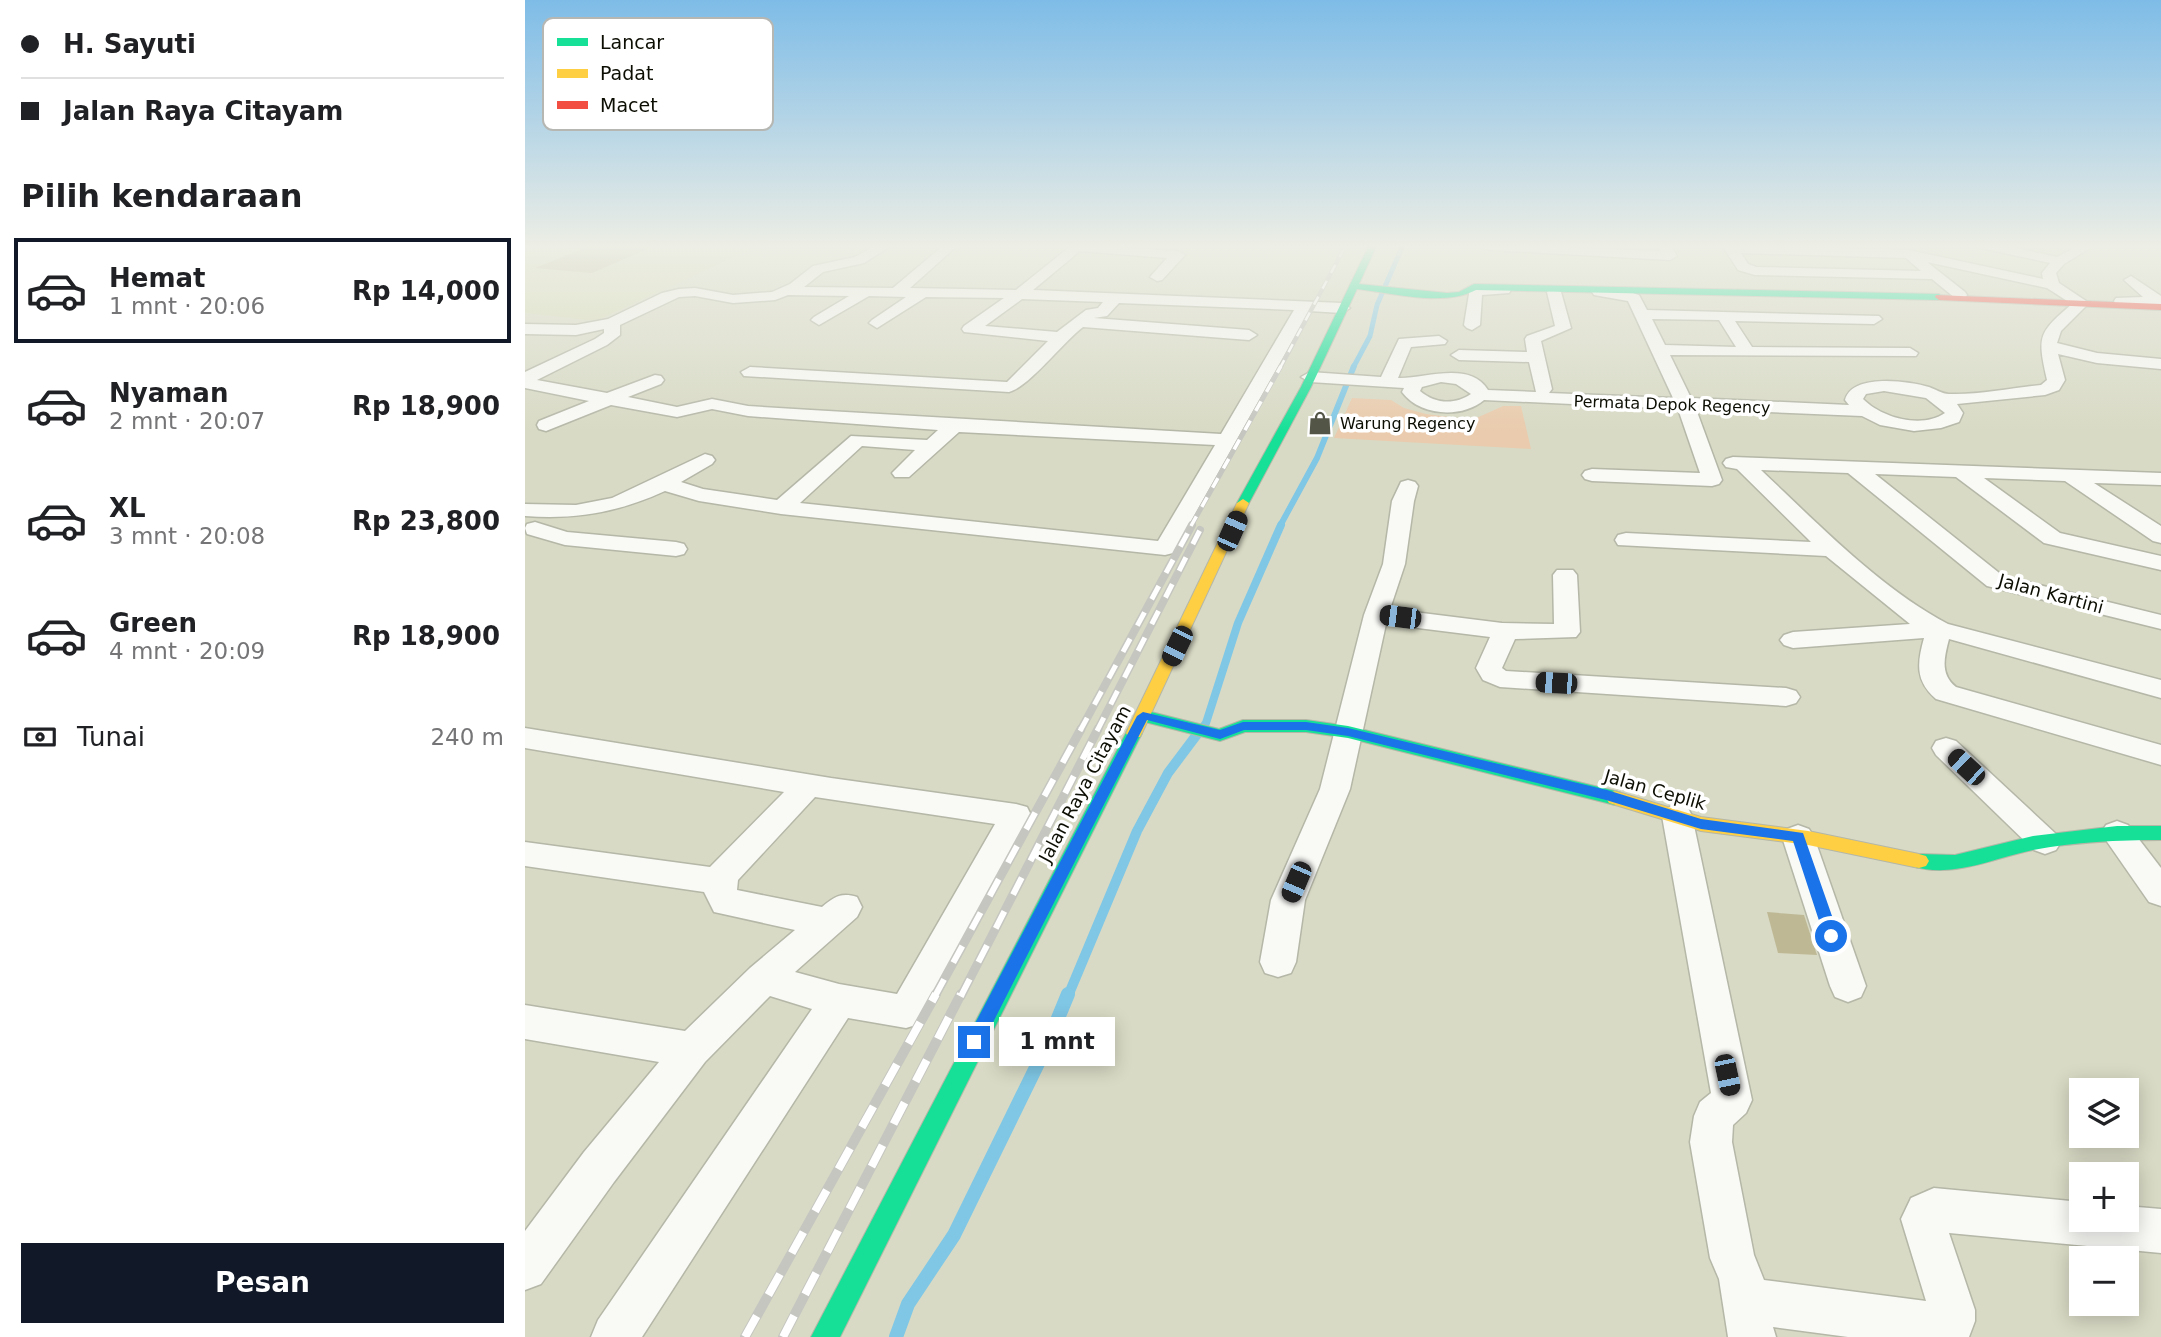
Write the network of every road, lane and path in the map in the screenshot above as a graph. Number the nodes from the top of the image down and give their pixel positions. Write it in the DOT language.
graph roads {
  1 [pos="644,307"];
  2 [pos="840,307"];
  3 [pos="900,307"];
  4 [pos="1001,307"];
  5 [pos="1107,307"];
  6 [pos="1303,307"];
  7 [pos="1330,307"];
  8 [pos="1474,307"];
  9 [pos="1558,307"];
  10 [pos="1640,307"];
  11 [pos="2072,307"];
  12 [pos="1342,308"];
  13 [pos="1644,314"];
  14 [pos="1724,316"];
  15 [pos="1874,319"];
  16 [pos="819,320"];
  17 [pos="1081,322"];
  18 [pos="612,323"];
  19 [pos="877,323"];
  20 [pos="1472,325"];
  21 [pos="525,329"];
  22 [pos="1249,335"];
  23 [pos="1060,337"];
  24 [pos="1439,341"];
  25 [pos="2047,346"];
  26 [pos="1659,350"];
  27 [pos="1747,352"];
  28 [pos="1910,353"];
  29 [pos="1459,355"];
  30 [pos="1537,358"];
  31 [pos="2161,363"];
  32 [pos="750,372"];
  33 [pos="655,380"];
  34 [pos="525,381"];
  35 [pos="1387,382"];
  36 [pos="1317,383"];
  37 [pos="1360,386"];
  38 [pos="1413,388"];
  39 [pos="1543,389"];
  40 [pos="1478,390"];
  41 [pos="602,399"];
  42 [pos="1942,400"];
  43 [pos="1685,405"];
  44 [pos="1860,406"];
  45 [pos="546,425"];
  46 [pos="955,425"];
  47 [pos="1229,440"];
  48 [pos="931,446"];
  49 [pos="705,460"];
  50 [pos="1742,463"];
  51 [pos="1853,467"];
  52 [pos="1709,471"];
  53 [pos="902,473"];
  54 [pos="1963,473"];
  55 [pos="1592,475"];
  56 [pos="2071,476"];
  57 [pos="2161,479"];
  58 [pos="666,484"];
  59 [pos="1764,484"];
  60 [pos="1408,486"];
  61 [pos="781,508"];
  62 [pos="528,524"];
  63 [pos="2161,536"];
  64 [pos="1626,540"];
  65 [pos="676,549"];
  66 [pos="1832,550"];
  67 [pos="2161,563"];
  68 [pos="1565,575"];
  69 [pos="1376,615"];
  70 [pos="2161,622"];
  71 [pos="1939,629"];
  72 [pos="1502,631"];
  73 [pos="1793,640"];
  74 [pos="2161,689"];
  75 [pos="1786,697"];
  76 [pos="1143,716"];
  77 [pos="1348,732"];
  78 [pos="525,738"];
  79 [pos="1946,748"];
  80 [pos="2161,755"];
  81 [pos="808,785"];
  82 [pos="1677,816"];
  83 [pos="2117,833"];
  84 [pos="2161,833"];
  85 [pos="1798,837"];
  86 [pos="2045,842"];
  87 [pos="525,854"];
  88 [pos="722,876"];
  89 [pos="2161,893"];
  90 [pos="1278,962"];
  91 [pos="763,979"];
  92 [pos="1848,986"];
  93 [pos="839,1000"];
  94 [pos="525,1021"];
  95 [pos="692,1050"];
  96 [pos="2161,1231"];
  97 [pos="525,1268"];
  98 [pos="1749,1319"];
  99 [pos="615,1337"];
  100 [pos="825,1337"];
  1 -- 18 [label="street"];
  2 -- 16 [label="street"];
  3 -- 19 [label="street"];
  4 -- 23 [label="street"];
  5 -- 17 [label="street"];
  6 -- 47 [label="street"];
  7 -- 12 [label="street"];
  8 -- 20 [label="street"];
  9 -- 30 [label="street"];
  10 -- 13 [label="street"];
  11 -- 25 [label="street"];
  12 -- 36 [label="street, Jalan Raya Citayam"];
  13 -- 14 [label="street"];
  13 -- 26 [label="street"];
  14 -- 15 [label="street"];
  14 -- 27 [label="street"];
  17 -- 22 [label="street"];
  17 -- 23 [label="street"];
  18 -- 21 [label="street"];
  18 -- 34 [label="street"];
  23 -- 32 [label="street"];
  24 -- 35 [label="street"];
  25 -- 31 [label="street"];
  25 -- 42 [label="street, Permata Depok Regency"];
  26 -- 27 [label="street"];
  26 -- 43 [label="street"];
  27 -- 28 [label="street"];
  29 -- 30 [label="street"];
  30 -- 39 [label="street"];
  33 -- 41 [label="street"];
  34 -- 41 [label="street"];
  35 -- 37 [label="street, Permata Depok Regency"];
  35 -- 38 [label="street, Permata Depok Regency"];
  36 -- 37 [label="street"];
  36 -- 76 [label="street, Jalan Raya Citayam"];
  37 -- 38 [label="street, Permata Depok Regency"];
  38 -- 40 [label="street, Permata Depok Regency"];
  38 -- 40 [label="street, Permata Depok Regency"];
  39 -- 40 [label="street, Permata Depok Regency"];
  39 -- 43 [label="street, Permata Depok Regency"];
  40 -- 43 [label="street, Permata Depok Regency"];
  41 -- 45 [label="street"];
  41 -- 46 [label="street"];
  42 -- 44 [label="street, Permata Depok Regency"];
  42 -- 44 [label="street, Permata Depok Regency"];
  43 -- 44 [label="street, Permata Depok Regency"];
  43 -- 52 [label="street"];
  46 -- 47 [label="street"];
  46 -- 48 [label="street"];
  47 -- 61 [label="street"];
  48 -- 53 [label="street"];
  48 -- 61 [label="street"];
  49 -- 58 [label="street"];
  50 -- 51 [label="street"];
  50 -- 52 [label="street"];
  50 -- 59 [label="street"];
  51 -- 54 [label="street"];
  51 -- 70 [label="street, Jalan Kartini"];
  52 -- 55 [label="street"];
  52 -- 59 [label="street"];
  54 -- 56 [label="street"];
  54 -- 67 [label="street"];
  56 -- 57 [label="street"];
  56 -- 63 [label="street"];
  58 -- 61 [label="street"];
  58 -- 62 [label="street"];
  59 -- 66 [label="street"];
  60 -- 69 [label="street"];
  62 -- 65 [label="street"];
  64 -- 66 [label="street"];
  66 -- 71 [label="street"];
  68 -- 72 [label="street"];
  69 -- 72 [label="street"];
  69 -- 77 [label="street"];
  71 -- 73 [label="street"];
  71 -- 74 [label="street"];
  71 -- 80 [label="street"];
  72 -- 75 [label="street"];
  76 -- 77 [label="street, Jalan Ceplik"];
  76 -- 100 [label="street, Jalan Raya Citayam"];
  77 -- 82 [label="street, Jalan Ceplik"];
  77 -- 90 [label="street"];
  78 -- 81 [label="street"];
  79 -- 86 [label="street"];
  81 -- 88 [label="street"];
  81 -- 93 [label="street"];
  82 -- 85 [label="street, Jalan Ceplik"];
  82 -- 98 [label="street"];
  83 -- 84 [label="street, Jalan Ceplik"];
  83 -- 86 [label="street, Jalan Ceplik"];
  83 -- 89 [label="street"];
  85 -- 86 [label="street, Jalan Ceplik"];
  85 -- 92 [label="street"];
  87 -- 88 [label="street"];
  88 -- 91 [label="street"];
  91 -- 93 [label="street"];
  91 -- 95 [label="street"];
  93 -- 99 [label="street"];
  94 -- 95 [label="street"];
  95 -- 97 [label="street"];
  96 -- 98 [label="street"];
}
